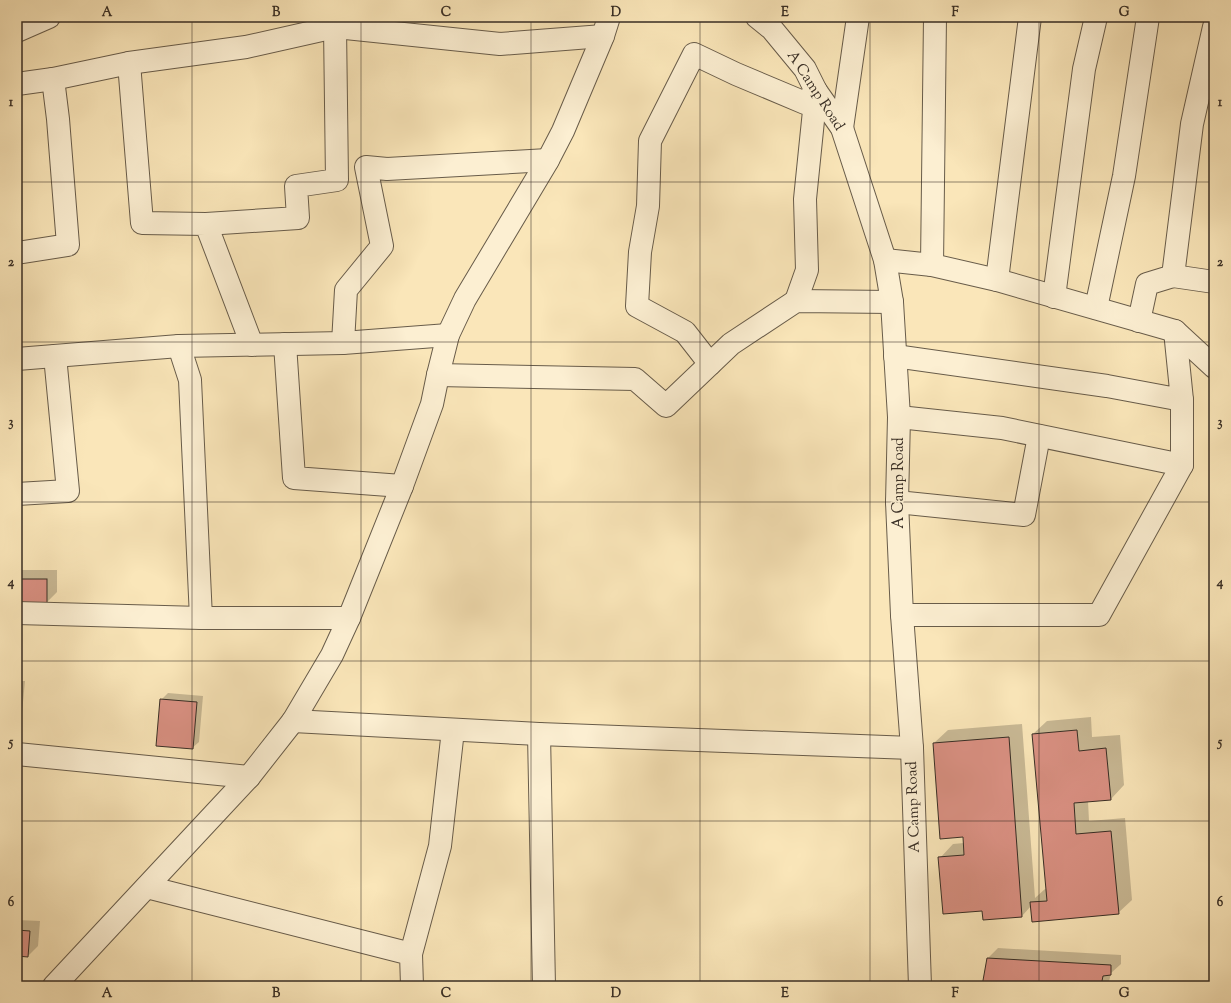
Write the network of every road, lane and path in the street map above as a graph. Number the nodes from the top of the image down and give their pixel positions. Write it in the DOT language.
graph roads {
  1 [pos="49,17"];
  2 [pos="357,17"];
  3 [pos="858,17"];
  4 [pos="935,17"];
  5 [pos="1030,17"];
  6 [pos="1096,17"];
  7 [pos="1148,17"];
  8 [pos="769,21"];
  9 [pos="606,26"];
  10 [pos="334,27"];
  11 [pos="1214,28"];
  12 [pos="17,31"];
  13 [pos="129,63"];
  14 [pos="53,79"];
  15 [pos="17,84"];
  16 [pos="816,91"];
  17 [pos="842,128"];
  18 [pos="548,160"];
  19 [pos="206,224"];
  20 [pos="17,252"];
  21 [pos="885,260"];
  22 [pos="932,265"];
  23 [pos="1173,276"];
  24 [pos="997,280"];
  25 [pos="1214,282"];
  26 [pos="1054,297"];
  27 [pos="796,301"];
  28 [pos="892,302"];
  29 [pos="1096,308"];
  30 [pos="1139,321"];
  31 [pos="1175,331"];
  32 [pos="448,335"];
  33 [pos="343,343"];
  34 [pos="285,344"];
  35 [pos="252,345"];
  36 [pos="179,346"];
  37 [pos="55,356"];
  38 [pos="895,356"];
  39 [pos="17,359"];
  40 [pos="710,364"];
  41 [pos="1214,367"];
  42 [pos="438,375"];
  43 [pos="1182,400"];
  44 [pos="899,417"];
  45 [pos="1039,436"];
  46 [pos="1182,466"];
  47 [pos="402,486"];
  48 [pos="17,494"];
  49 [pos="897,502"];
  50 [pos="17,613"];
  51 [pos="902,615"];
  52 [pos="201,618"];
  53 [pos="349,618"];
  54 [pos="293,721"];
  55 [pos="453,730"];
  56 [pos="539,734"];
  57 [pos="912,748"];
  58 [pos="17,754"];
  59 [pos="249,777"];
  60 [pos="148,886"];
  61 [pos="411,954"];
  62 [pos="54,986"];
  63 [pos="412,986"];
  64 [pos="544,986"];
  65 [pos="920,986"];
  1 -- 12 [label="street"];
  2 -- 10 [label="street"];
  3 -- 17 [label="street"];
  4 -- 22 [label="street"];
  5 -- 24 [label="street"];
  6 -- 26 [label="street"];
  7 -- 29 [label="street"];
  8 -- 16 [label="street, A Camp Road"];
  9 -- 10 [label="street"];
  9 -- 18 [label="street"];
  10 -- 13 [label="street"];
  10 -- 19 [label="street"];
  11 -- 23 [label="street"];
  13 -- 14 [label="street"];
  13 -- 19 [label="street"];
  14 -- 15 [label="street"];
  14 -- 20 [label="street"];
  16 -- 17 [label="street, A Camp Road"];
  16 -- 27 [label="street"];
  16 -- 40 [label="street"];
  17 -- 21 [label="street, A Camp Road"];
  18 -- 32 [label="street"];
  18 -- 33 [label="street"];
  19 -- 35 [label="street"];
  21 -- 22 [label="street"];
  21 -- 28 [label="street, A Camp Road"];
  22 -- 24 [label="street"];
  23 -- 25 [label="street"];
  23 -- 30 [label="street"];
  24 -- 26 [label="street"];
  26 -- 29 [label="street"];
  27 -- 28 [label="street"];
  27 -- 40 [label="street"];
  28 -- 38 [label="street, A Camp Road"];
  29 -- 30 [label="street"];
  30 -- 31 [label="street"];
  31 -- 41 [label="street"];
  31 -- 43 [label="street"];
  32 -- 33 [label="street"];
  32 -- 42 [label="street"];
  33 -- 34 [label="street"];
  34 -- 35 [label="street"];
  34 -- 47 [label="street"];
  35 -- 36 [label="street"];
  36 -- 37 [label="street"];
  36 -- 52 [label="street"];
  37 -- 39 [label="street"];
  37 -- 48 [label="street"];
  38 -- 43 [label="street"];
  38 -- 44 [label="street, A Camp Road"];
  40 -- 42 [label="street"];
  42 -- 47 [label="street"];
  43 -- 46 [label="street"];
  44 -- 45 [label="street"];
  44 -- 49 [label="street, A Camp Road"];
  45 -- 46 [label="street"];
  45 -- 49 [label="street"];
  46 -- 51 [label="street"];
  47 -- 53 [label="street"];
  49 -- 51 [label="street, A Camp Road"];
  50 -- 52 [label="street"];
  51 -- 57 [label="street, A Camp Road"];
  52 -- 53 [label="street"];
  53 -- 54 [label="street"];
  54 -- 55 [label="street"];
  54 -- 59 [label="street"];
  55 -- 56 [label="street"];
  55 -- 61 [label="street"];
  56 -- 57 [label="street"];
  56 -- 64 [label="street"];
  57 -- 65 [label="street, A Camp Road"];
  58 -- 59 [label="street"];
  59 -- 60 [label="street"];
  60 -- 61 [label="street"];
  60 -- 62 [label="street"];
  61 -- 63 [label="street"];
}
